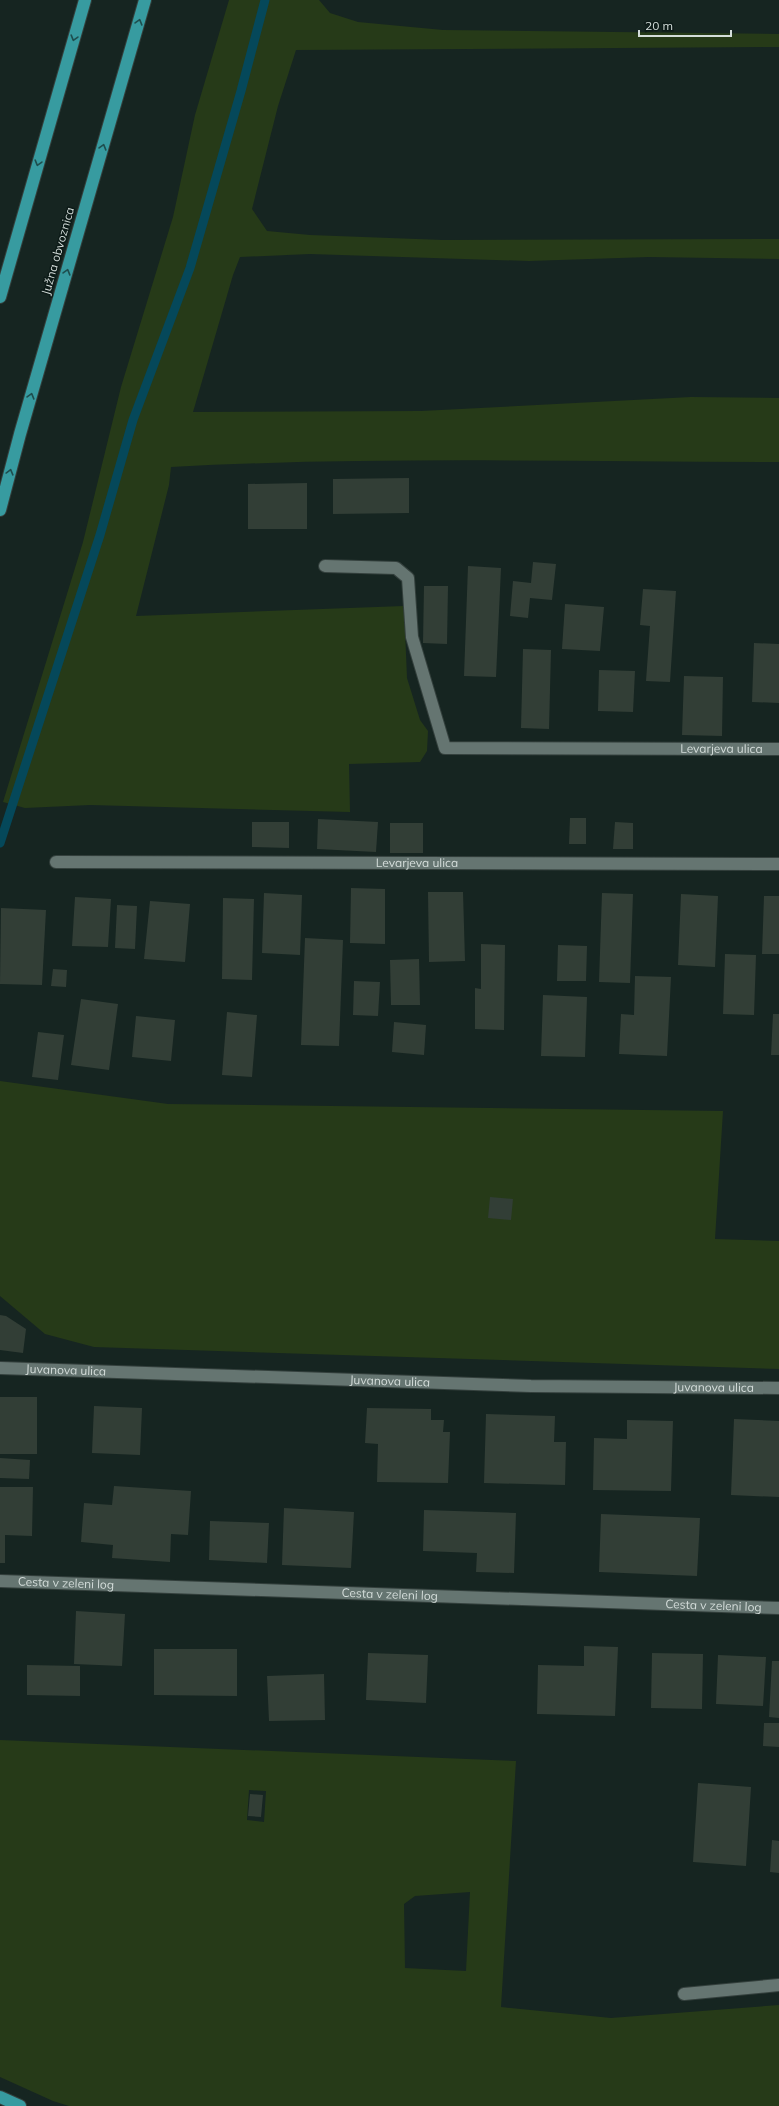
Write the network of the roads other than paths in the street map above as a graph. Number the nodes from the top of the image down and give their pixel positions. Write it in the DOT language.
graph roads {
  1 [pos="85,0"];
  2 [pos="145,0"];
  3 [pos="0,297"];
  4 [pos="0,510"];
  5 [pos="325,566"];
  6 [pos="779,749"];
  7 [pos="56,862"];
  8 [pos="779,864"];
  9 [pos="0,1368"];
  10 [pos="779,1388"];
  11 [pos="0,1581"];
  12 [pos="779,1608"];
  13 [pos="779,1985"];
  14 [pos="684,1994"];
  15 [pos="0,2097"];
  16 [pos="20,2106"];
  1 -- 3 [label="highway, one-way"];
  4 -- 2 [label="highway, Južna obvoznica, one-way"];
  5 -- 6 [label="street, Levarjeva ulica"];
  7 -- 8 [label="street, Levarjeva ulica"];
  9 -- 10 [label="street, Juvanova ulica"];
  11 -- 12 [label="street, Cesta v zeleni log"];
  13 -- 14 [label="street"];
  15 -- 16 [label="highway"];
}
